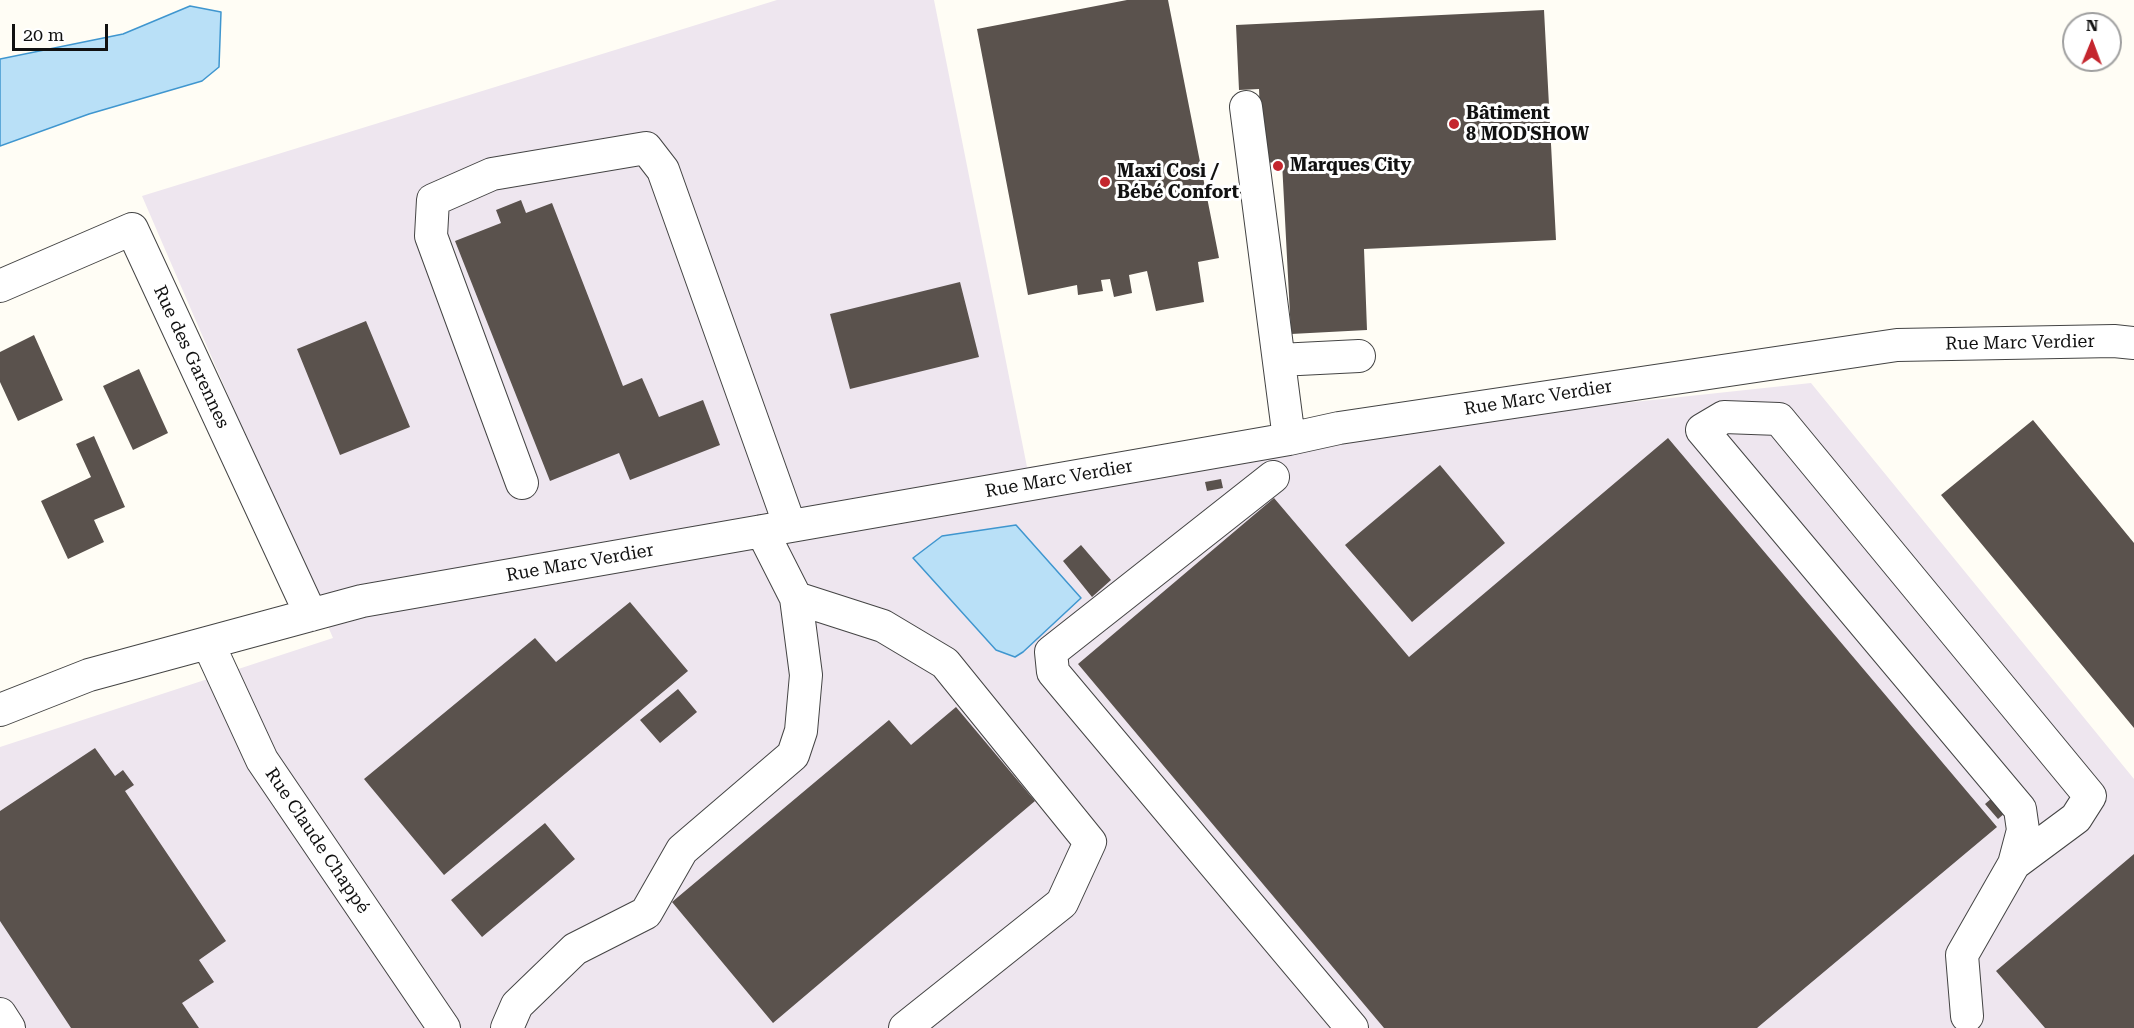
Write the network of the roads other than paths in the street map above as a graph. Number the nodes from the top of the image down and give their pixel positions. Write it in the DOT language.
graph roads {
  1 [pos="1246,107"];
  2 [pos="0,286"];
  3 [pos="2134,343"];
  4 [pos="1359,356"];
  5 [pos="1280,360"];
  6 [pos="1289,439"];
  7 [pos="1273,477"];
  8 [pos="522,483"];
  9 [pos="776,529"];
  10 [pos="796,598"];
  11 [pos="311,615"];
  12 [pos="208,643"];
  13 [pos="0,710"];
  14 [pos="2014,864"];
  15 [pos="0,1014"];
  16 [pos="1965,1024"];
  17 [pos="9,1028"];
  18 [pos="444,1028"];
  19 [pos="507,1028"];
  20 [pos="905,1028"];
  21 [pos="1352,1028"];
  1 -- 5 [label="street"];
  2 -- 11 [label="street, Rue des Garennes"];
  3 -- 6 [label="street, Rue Marc Verdier"];
  4 -- 5 [label="street"];
  5 -- 6 [label="street"];
  6 -- 9 [label="street, Rue Marc Verdier"];
  7 -- 21 [label="street"];
  8 -- 9 [label="street"];
  9 -- 10 [label="street"];
  9 -- 11 [label="street, Rue Marc Verdier"];
  10 -- 19 [label="street"];
  10 -- 20 [label="street"];
  11 -- 12 [label="street, Rue Marc Verdier"];
  12 -- 13 [label="street, Rue Marc Verdier"];
  12 -- 18 [label="street, Rue Claude Chappé"];
  14 -- 14 [label="street"];
  14 -- 16 [label="street"];
  15 -- 17 [label="street"];
}
